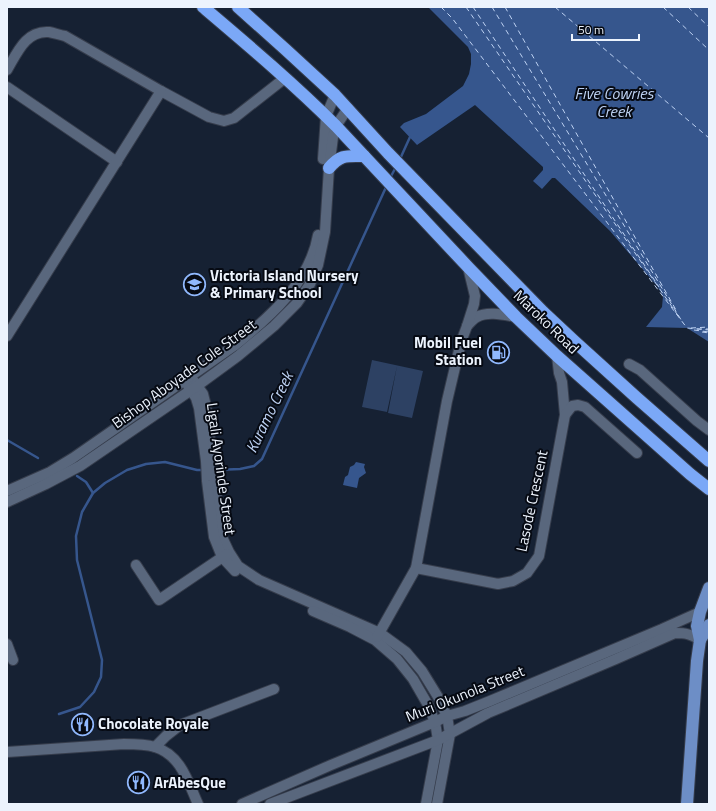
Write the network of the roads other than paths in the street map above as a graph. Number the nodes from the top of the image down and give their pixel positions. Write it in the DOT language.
graph roads {
  1 [pos="203,7"];
  2 [pos="238,7"];
  3 [pos="7,70"];
  4 [pos="285,78"];
  5 [pos="7,87"];
  6 [pos="161,91"];
  7 [pos="335,95"];
  8 [pos="348,108"];
  9 [pos="326,116"];
  10 [pos="336,126"];
  11 [pos="364,156"];
  12 [pos="117,162"];
  13 [pos="329,168"];
  14 [pos="468,267"];
  15 [pos="516,317"];
  16 [pos="468,326"];
  17 [pos="7,336"];
  18 [pos="557,356"];
  19 [pos="629,364"];
  20 [pos="187,379"];
  21 [pos="194,388"];
  22 [pos="565,415"];
  23 [pos="709,430"];
  24 [pos="637,453"];
  25 [pos="709,461"];
  26 [pos="690,474"];
  27 [pos="709,489"];
  28 [pos="7,491"];
  29 [pos="709,499"];
  30 [pos="7,502"];
  31 [pos="226,555"];
  32 [pos="136,565"];
  33 [pos="416,568"];
  34 [pos="709,588"];
  35 [pos="700,612"];
  36 [pos="709,625"];
  37 [pos="378,636"];
  38 [pos="700,640"];
  39 [pos="7,644"];
  40 [pos="13,660"];
  41 [pos="274,688"];
  42 [pos="447,716"];
  43 [pos="435,722"];
  44 [pos="450,734"];
  45 [pos="438,740"];
  46 [pos="156,747"];
  47 [pos="7,752"];
  48 [pos="198,804"];
  49 [pos="242,804"];
  50 [pos="270,804"];
  51 [pos="426,804"];
  52 [pos="437,804"];
  53 [pos="687,804"];
  1 -- 4 [label="highway, Maroko Road"];
  2 -- 7 [label="highway, Maroko Road"];
  3 -- 6 [label="street"];
  4 -- 6 [label="street"];
  4 -- 9 [label="highway, Maroko Road"];
  5 -- 12 [label="street"];
  6 -- 12 [label="street"];
  7 -- 8 [label="highway, Maroko Road"];
  7 -- 9 [label="street, Bishop Aboyade Cole Street"];
  8 -- 10 [label="street, Bishop Aboyade Cole Street"];
  8 -- 25 [label="highway, Maroko Road"];
  9 -- 10 [label="highway, Maroko Road"];
  9 -- 20 [label="street, Bishop Aboyade Cole Street"];
  10 -- 11 [label="highway, Maroko Road"];
  10 -- 13 [label="street, Bishop Aboyade Cole Street"];
  11 -- 13 [label="highway"];
  11 -- 14 [label="highway, Maroko Road"];
  12 -- 17 [label="street"];
  13 -- 21 [label="street, Bishop Aboyade Cole Street"];
  14 -- 15 [label="highway, Maroko Road"];
  14 -- 16 [label="street"];
  15 -- 16 [label="street"];
  15 -- 18 [label="highway, Maroko Road"];
  16 -- 33 [label="street"];
  18 -- 22 [label="street, Lasode Crescent"];
  18 -- 26 [label="highway, Maroko Road"];
  19 -- 23 [label="street"];
  20 -- 21 [label="street, Ligali Ayorinde Street"];
  20 -- 28 [label="street, Bishop Aboyade Cole Street"];
  21 -- 30 [label="street, Bishop Aboyade Cole Street"];
  21 -- 31 [label="street, Ligali Ayorinde Street"];
  22 -- 24 [label="street"];
  22 -- 33 [label="street, Lasode Crescent"];
  26 -- 27 [label="highway, Maroko Road"];
  26 -- 29 [label="highway"];
  31 -- 32 [label="street"];
  31 -- 37 [label="street, Ligali Ayorinde Street"];
  33 -- 37 [label="street"];
  34 -- 35 [label="main road"];
  35 -- 38 [label="main road"];
  35 -- 42 [label="street, Muri Okunola Street"];
  36 -- 38 [label="main road"];
  37 -- 42 [label="street, Ligali Ayorinde Street"];
  37 -- 43 [label="street, Ligali Ayorinde Street"];
  38 -- 44 [label="street, Muri Okunola Street"];
  38 -- 53 [label="main road"];
  39 -- 40 [label="street"];
  41 -- 46 [label="street"];
  42 -- 43 [label="street, Muri Okunola Street"];
  42 -- 44 [label="street, Ligali Ayorinde Street"];
  43 -- 45 [label="street, Ligali Ayorinde Street"];
  43 -- 49 [label="street, Muri Okunola Street"];
  44 -- 45 [label="street, Muri Okunola Street"];
  44 -- 52 [label="street, Ligali Ayorinde Street"];
  45 -- 50 [label="street, Muri Okunola Street"];
  45 -- 51 [label="street, Ligali Ayorinde Street"];
  46 -- 47 [label="street"];
  46 -- 48 [label="street"];
}
